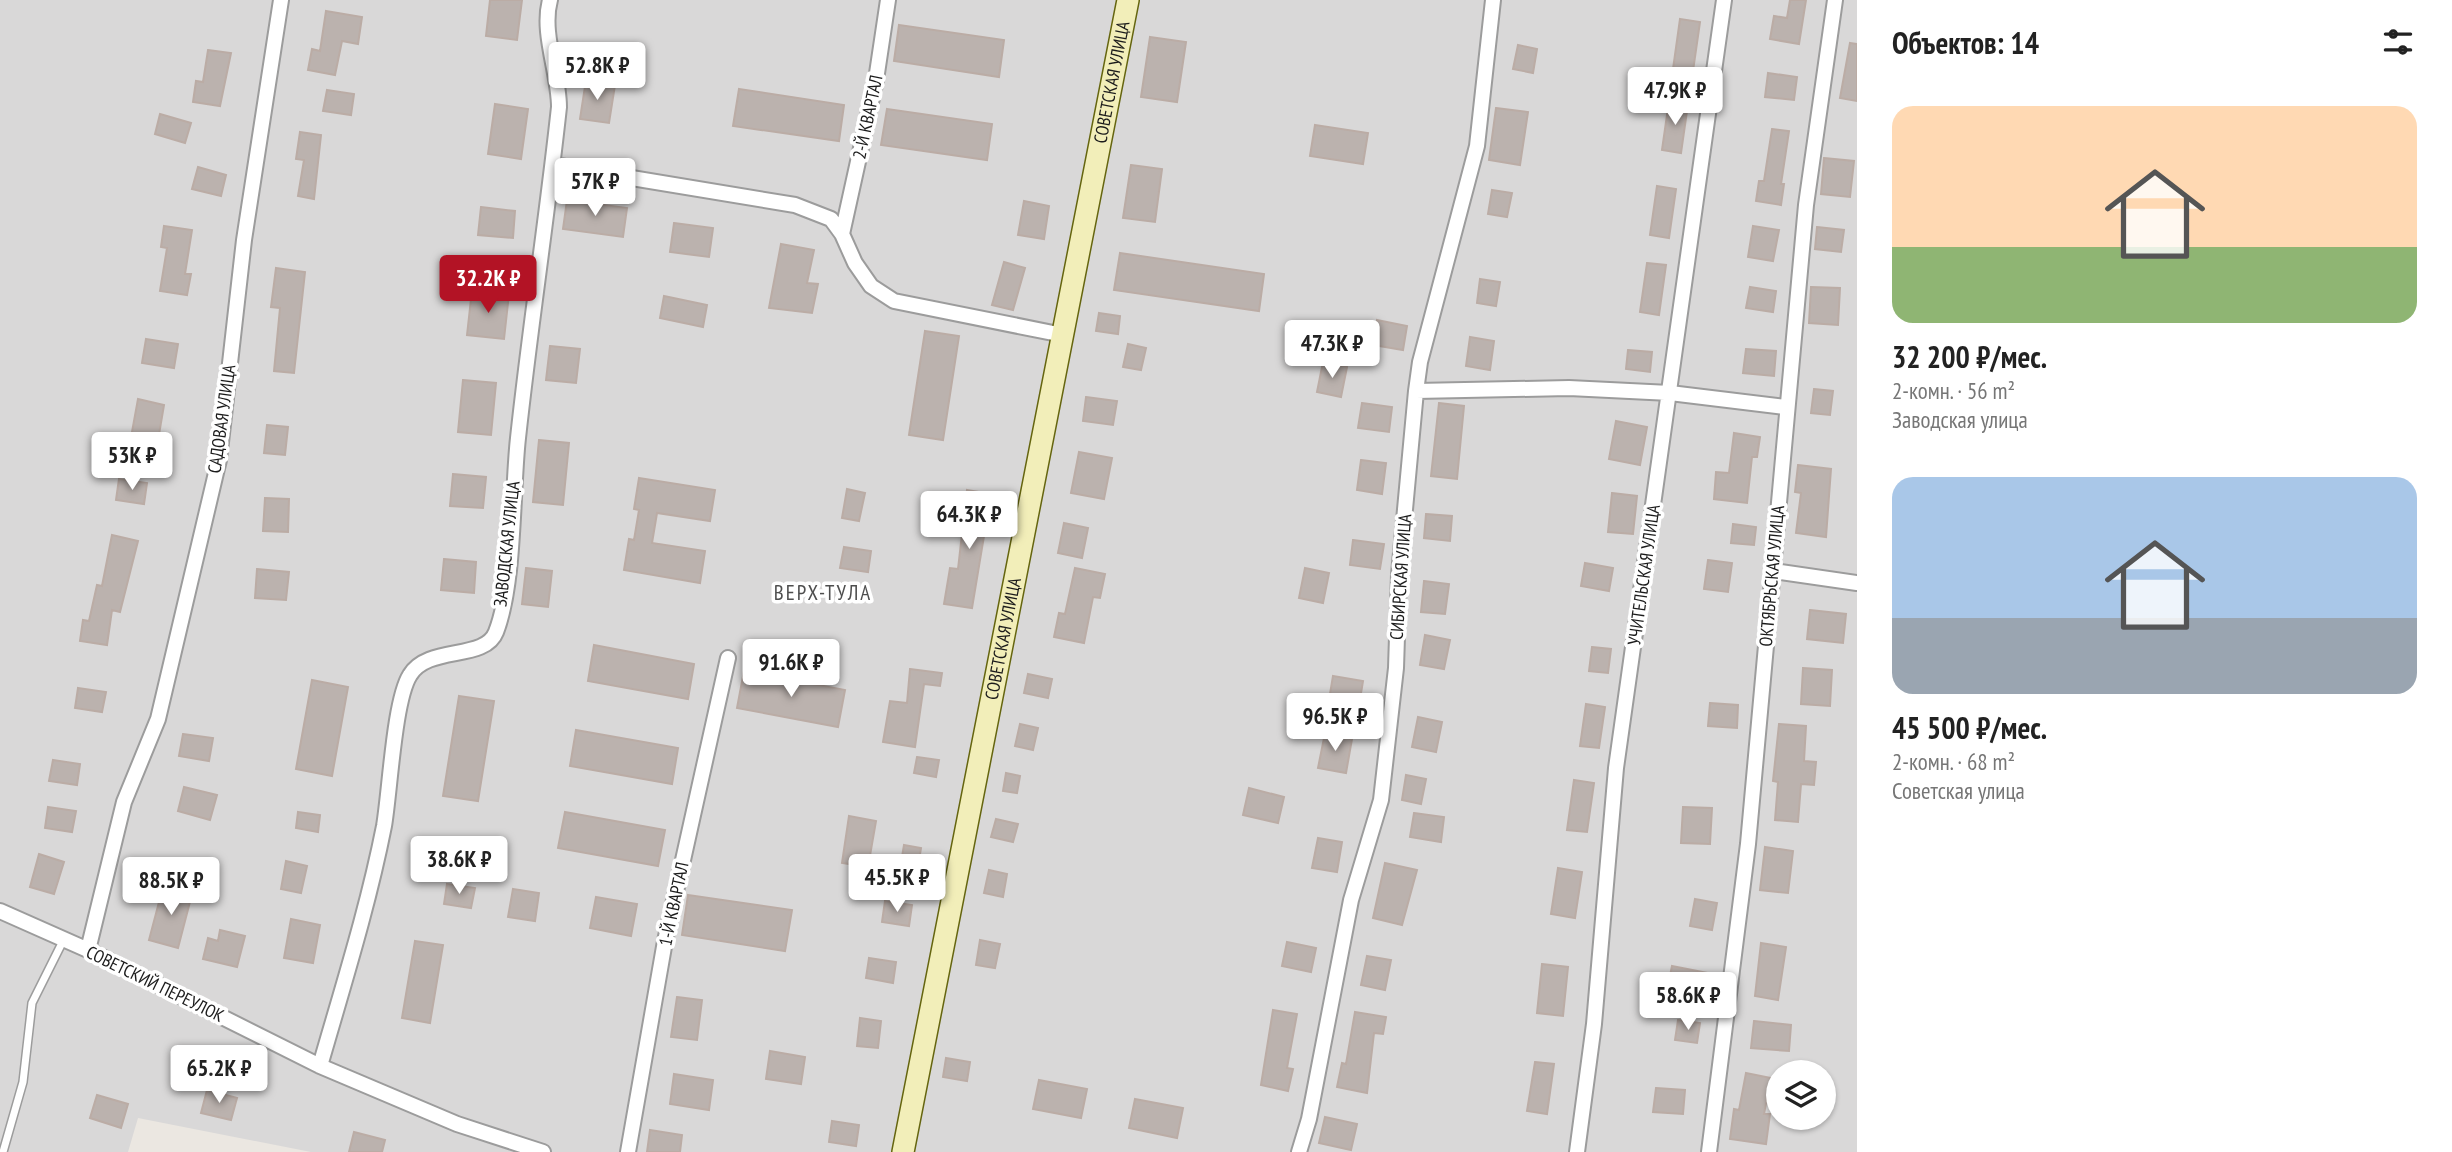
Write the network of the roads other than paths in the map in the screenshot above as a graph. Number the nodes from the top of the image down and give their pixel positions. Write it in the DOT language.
graph roads {
  1 [pos="281,0"];
  2 [pos="550,0"];
  3 [pos="888,0"];
  4 [pos="1128,0"];
  5 [pos="1493,0"];
  6 [pos="1724,0"];
  7 [pos="1835,0"];
  8 [pos="553,165"];
  9 [pos="842,234"];
  10 [pos="1063,335"];
  11 [pos="1416,391"];
  12 [pos="1670,393"];
  13 [pos="1785,407"];
  14 [pos="1774,571"];
  15 [pos="1857,583"];
  16 [pos="728,658"];
  17 [pos="0,911"];
  18 [pos="64,941"];
  19 [pos="88,950"];
  20 [pos="320,1066"];
  21 [pos="3,1152"];
  22 [pos="542,1152"];
  23 [pos="628,1152"];
  24 [pos="904,1152"];
  25 [pos="1299,1152"];
  26 [pos="1577,1152"];
  27 [pos="1709,1152"];
  1 -- 19 [label="street, САДОВАЯ УЛИЦА"];
  2 -- 8 [label="street, ЗАВОДСКАЯ УЛИЦА"];
  3 -- 9 [label="street, 2-Й КВАРТАЛ"];
  4 -- 10 [label="main road, СОВЕТСКАЯ УЛИЦА"];
  5 -- 11 [label="street, СИБИРСКАЯ УЛИЦА"];
  6 -- 12 [label="street, УЧИТЕЛЬСКАЯ УЛИЦА"];
  7 -- 13 [label="street, ОКТЯБРЬСКАЯ УЛИЦА"];
  8 -- 9 [label="street"];
  8 -- 20 [label="street, ЗАВОДСКАЯ УЛИЦА"];
  9 -- 10 [label="street"];
  10 -- 24 [label="main road, СОВЕТСКАЯ УЛИЦА"];
  11 -- 12 [label="street"];
  11 -- 25 [label="street, СИБИРСКАЯ УЛИЦА"];
  12 -- 13 [label="street"];
  12 -- 26 [label="street, УЧИТЕЛЬСКАЯ УЛИЦА"];
  13 -- 14 [label="street, ОКТЯБРЬСКАЯ УЛИЦА"];
  14 -- 15 [label="street"];
  14 -- 27 [label="street, ОКТЯБРЬСКАЯ УЛИЦА"];
  16 -- 23 [label="street, 1-Й КВАРТАЛ"];
  17 -- 18 [label="street, СОВЕТСКИЙ ПЕРЕУЛОК"];
  18 -- 19 [label="street, СОВЕТСКИЙ ПЕРЕУЛОК"];
  18 -- 21 [label="lane"];
  19 -- 20 [label="street, СОВЕТСКИЙ ПЕРЕУЛОК"];
  20 -- 22 [label="street, СОВЕТСКИЙ ПЕРЕУЛОК"];
}
